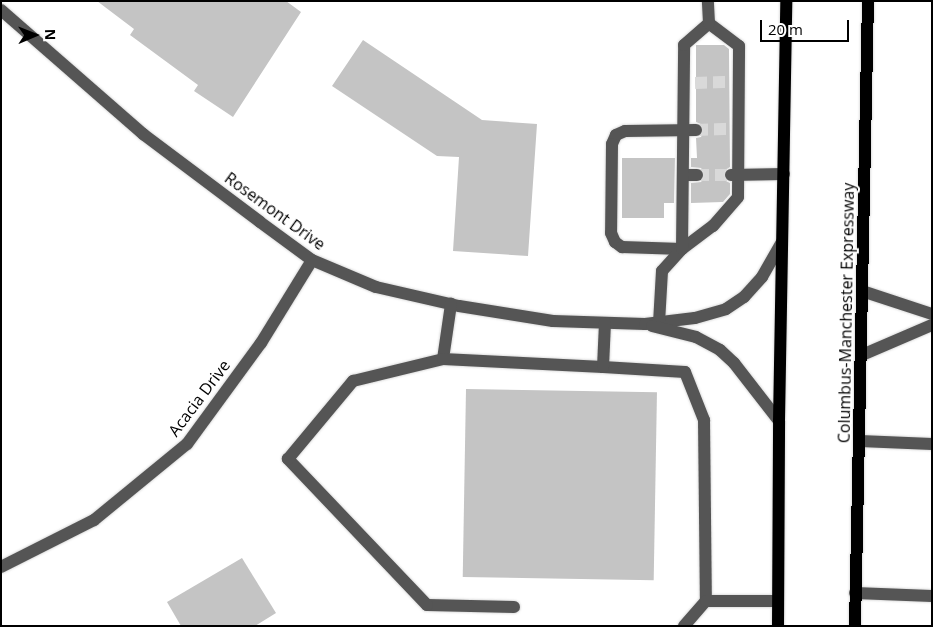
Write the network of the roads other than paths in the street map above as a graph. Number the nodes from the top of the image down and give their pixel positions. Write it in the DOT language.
graph roads {
  1 [pos="708,1"];
  2 [pos="786,1"];
  3 [pos="868,1"];
  4 [pos="1,10"];
  5 [pos="708,23"];
  6 [pos="690,130"];
  7 [pos="784,174"];
  8 [pos="683,175"];
  9 [pos="697,175"];
  10 [pos="735,175"];
  11 [pos="782,242"];
  12 [pos="682,249"];
  13 [pos="312,260"];
  14 [pos="862,291"];
  15 [pos="450,304"];
  16 [pos="932,314"];
  17 [pos="659,322"];
  18 [pos="605,323"];
  19 [pos="645,324"];
  20 [pos="932,325"];
  21 [pos="862,355"];
  22 [pos="443,359"];
  23 [pos="603,367"];
  24 [pos="779,422"];
  25 [pos="860,441"];
  26 [pos="932,444"];
  27 [pos="1,567"];
  28 [pos="855,593"];
  29 [pos="932,596"];
  30 [pos="706,601"];
  31 [pos="778,601"];
  32 [pos="514,608"];
  33 [pos="684,626"];
  34 [pos="778,626"];
  35 [pos="855,626"];
  1 -- 5 [label="street"];
  2 -- 7 [label="main road"];
  3 -- 14 [label="main road, Columbus-Manchester Expressway"];
  4 -- 13 [label="street, Rosemont Drive"];
  5 -- 6 [label="street"];
  5 -- 10 [label="street"];
  6 -- 8 [label="street"];
  6 -- 12 [label="street"];
  7 -- 10 [label="street"];
  7 -- 11 [label="main road"];
  8 -- 9 [label="street"];
  8 -- 12 [label="street"];
  10 -- 12 [label="street"];
  11 -- 17 [label="street, Rosemont Drive"];
  11 -- 24 [label="main road"];
  12 -- 17 [label="street"];
  13 -- 15 [label="street, Rosemont Drive"];
  13 -- 27 [label="street, Acacia Drive"];
  14 -- 16 [label="street"];
  14 -- 21 [label="main road, Columbus-Manchester Expressway"];
  15 -- 18 [label="street, Rosemont Drive"];
  15 -- 22 [label="street"];
  17 -- 19 [label="street, Rosemont Drive"];
  18 -- 19 [label="street, Rosemont Drive"];
  18 -- 23 [label="street"];
  19 -- 24 [label="street, Rosemont Drive"];
  20 -- 21 [label="street"];
  21 -- 25 [label="main road, Columbus-Manchester Expressway"];
  22 -- 23 [label="street"];
  22 -- 32 [label="street"];
  23 -- 30 [label="street"];
  24 -- 31 [label="main road"];
  25 -- 26 [label="street"];
  25 -- 28 [label="main road, Columbus-Manchester Expressway"];
  28 -- 29 [label="street"];
  28 -- 35 [label="main road, Columbus-Manchester Expressway"];
  30 -- 31 [label="street"];
  30 -- 33 [label="street"];
  31 -- 34 [label="main road"];
}
